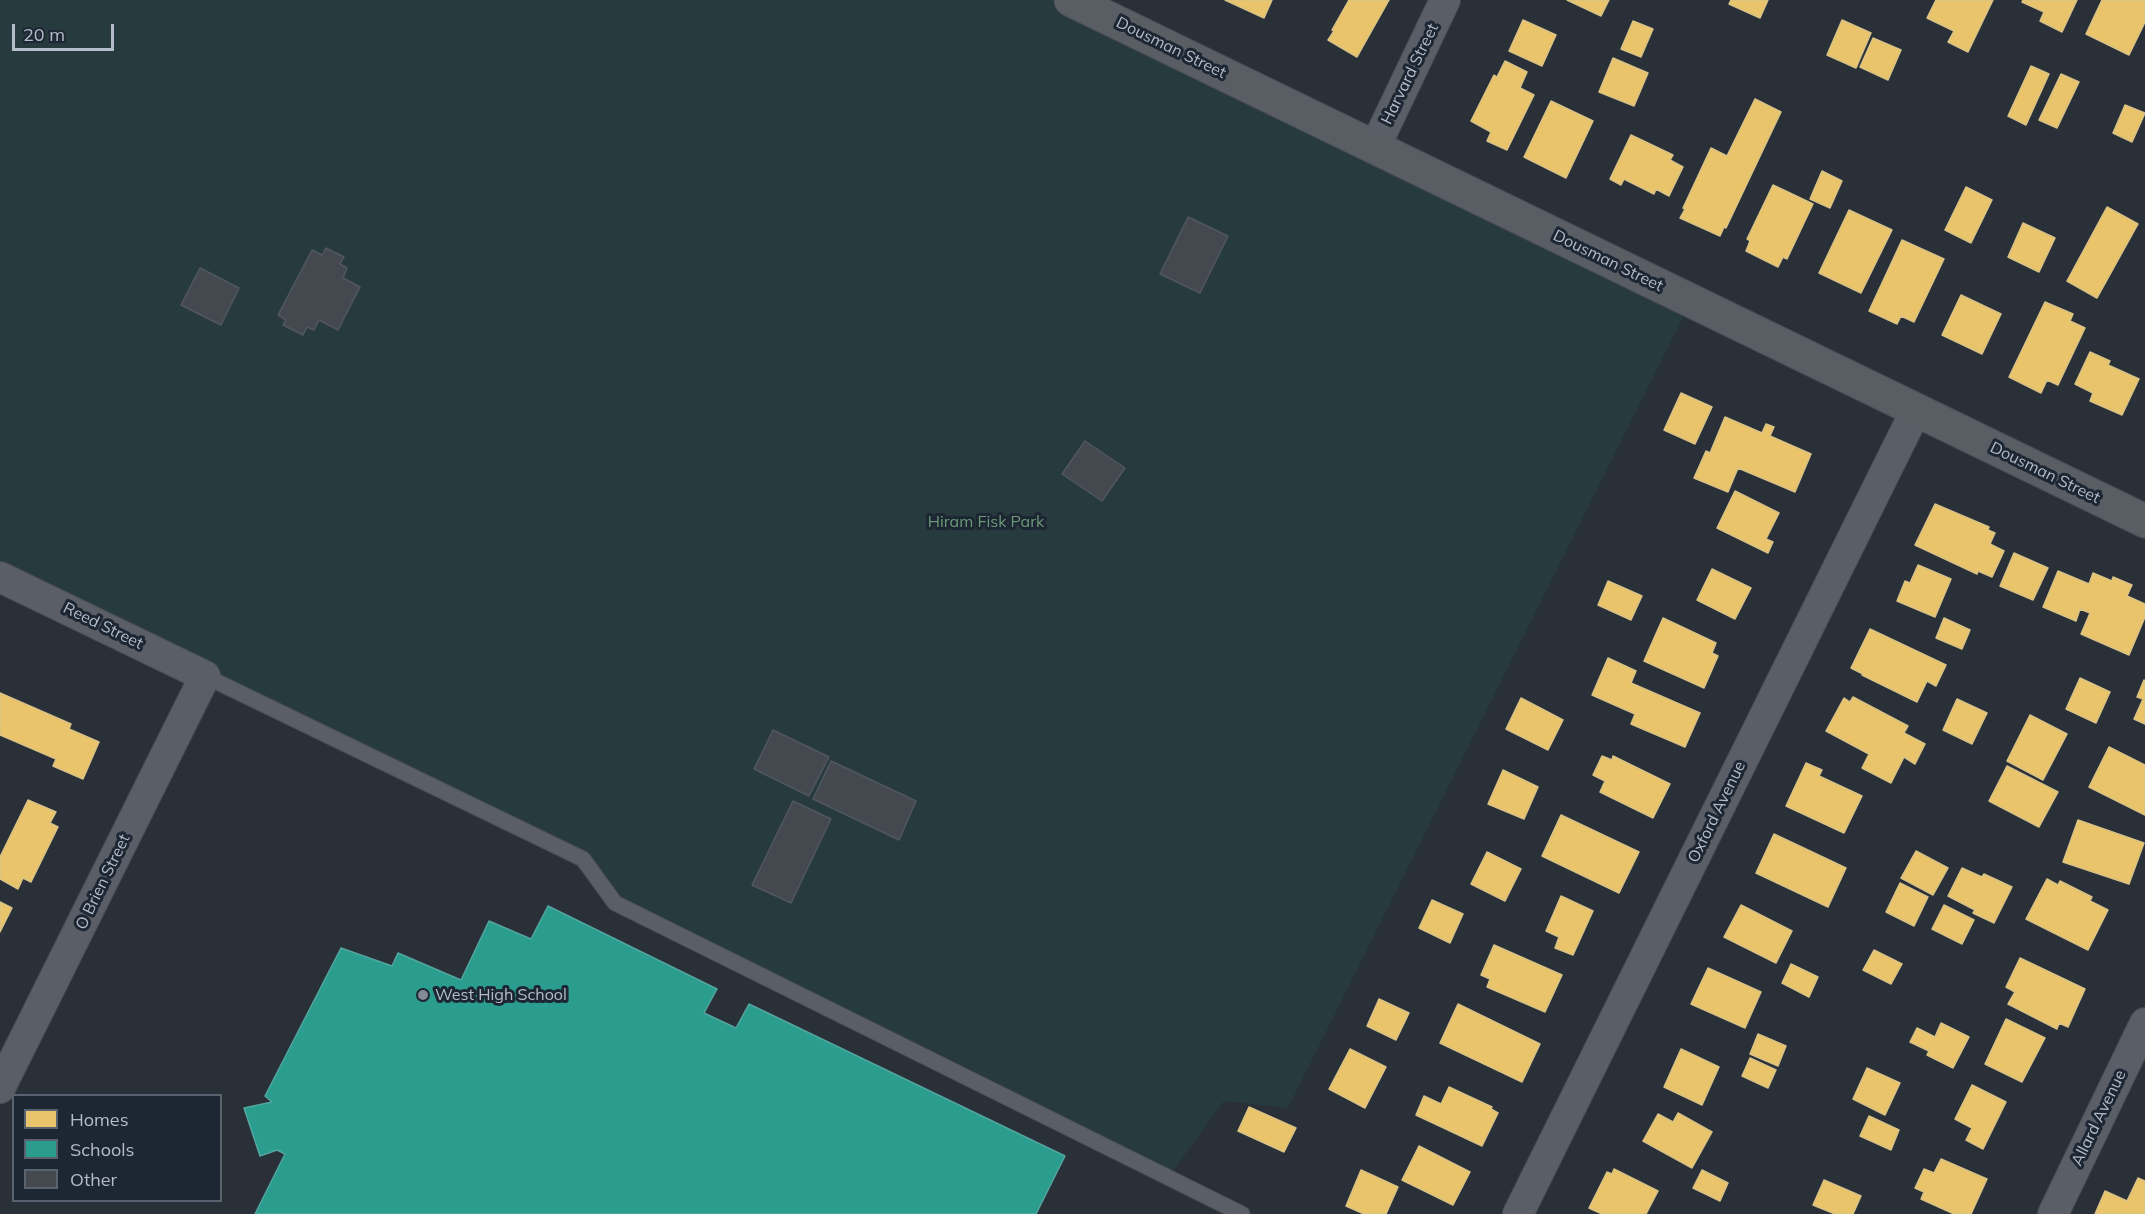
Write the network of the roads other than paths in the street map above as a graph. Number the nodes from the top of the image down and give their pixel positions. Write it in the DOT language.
graph roads {
  1 [pos="1071,0"];
  2 [pos="1445,0"];
  3 [pos="1375,147"];
  4 [pos="1916,410"];
  5 [pos="2145,521"];
  6 [pos="0,577"];
  7 [pos="205,676"];
  8 [pos="2145,1023"];
  9 [pos="0,1088"];
  10 [pos="1242,1214"];
  11 [pos="1518,1214"];
  12 [pos="2054,1214"];
  1 -- 3 [label="street, Dousman Street"];
  2 -- 3 [label="street, Harvard Street"];
  3 -- 4 [label="street, Dousman Street"];
  4 -- 5 [label="street, Dousman Street"];
  4 -- 11 [label="street, Oxford Avenue"];
  6 -- 7 [label="street, Reed Street"];
  7 -- 9 [label="street, O Brien Street"];
  7 -- 10 [label="lane"];
  8 -- 12 [label="street, Allard Avenue"];
}
